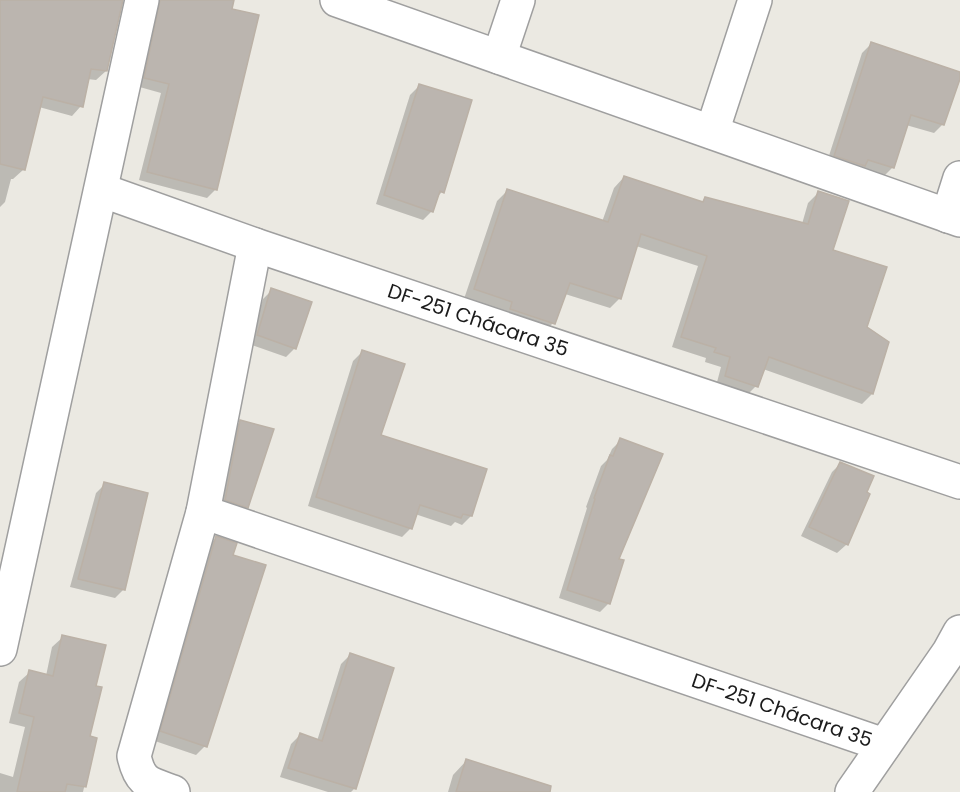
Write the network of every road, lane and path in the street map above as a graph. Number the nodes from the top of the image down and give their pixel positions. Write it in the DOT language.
graph roads {
  1 [pos="142,0"];
  2 [pos="337,0"];
  3 [pos="518,0"];
  4 [pos="755,0"];
  5 [pos="499,57"];
  6 [pos="712,132"];
  7 [pos="960,178"];
  8 [pos="100,190"];
  9 [pos="954,218"];
  10 [pos="255,245"];
  11 [pos="960,482"];
  12 [pos="203,512"];
  13 [pos="960,632"];
  14 [pos="0,649"];
  15 [pos="884,745"];
  16 [pos="159,787"];
  17 [pos="852,792"];
  1 -- 8 [label="street"];
  2 -- 5 [label="street"];
  3 -- 5 [label="street"];
  4 -- 6 [label="street"];
  5 -- 6 [label="street"];
  6 -- 9 [label="street"];
  7 -- 9 [label="street"];
  8 -- 10 [label="street, DF-251 Chácara 35"];
  8 -- 14 [label="street"];
  10 -- 11 [label="street, DF-251 Chácara 35"];
  10 -- 12 [label="street"];
  12 -- 15 [label="street, DF-251 Chácara 35"];
  12 -- 16 [label="street"];
  13 -- 15 [label="street, DF-251 Chácara 35"];
  15 -- 17 [label="street, DF-251 Chácara 35"];
}
